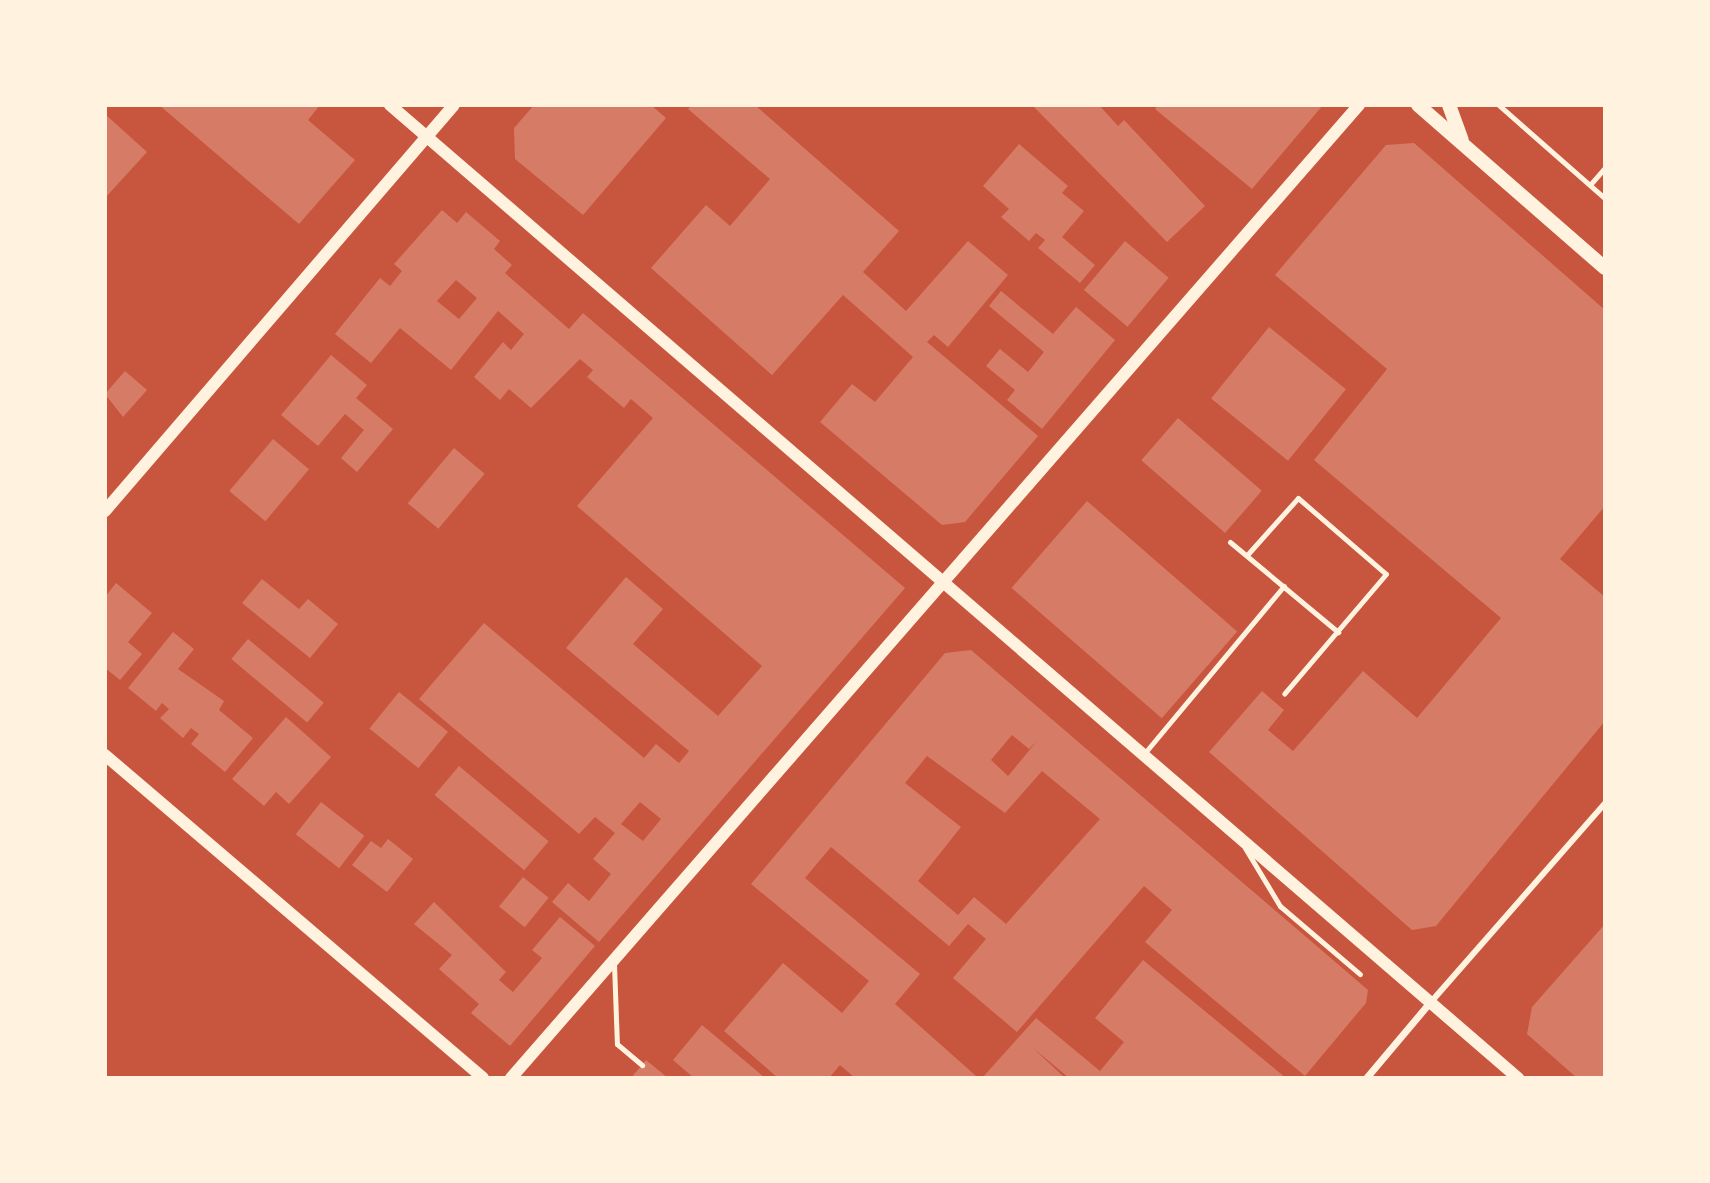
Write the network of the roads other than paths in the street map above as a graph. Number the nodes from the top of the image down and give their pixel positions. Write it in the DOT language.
graph roads {
  1 [pos="390,105"];
  2 [pos="454,105"];
  3 [pos="1359,105"];
  4 [pos="1418,105"];
  5 [pos="1449,105"];
  6 [pos="426,137"];
  7 [pos="1464,145"];
  8 [pos="1605,268"];
  9 [pos="105,511"];
  10 [pos="1230,542"];
  11 [pos="1247,555"];
  12 [pos="943,583"];
  13 [pos="1284,586"];
  14 [pos="1338,632"];
  15 [pos="1284,694"];
  16 [pos="105,755"];
  17 [pos="1143,755"];
  18 [pos="1605,803"];
  19 [pos="1241,839"];
  20 [pos="614,960"];
  21 [pos="1360,974"];
  22 [pos="1430,1002"];
  23 [pos="642,1065"];
  24 [pos="483,1078"];
  25 [pos="511,1078"];
  26 [pos="1366,1078"];
  27 [pos="1518,1078"];
  1 -- 6 [label="street"];
  2 -- 6 [label="street"];
  3 -- 12 [label="street"];
  4 -- 7 [label="main road"];
  5 -- 7 [label="main road"];
  6 -- 9 [label="street"];
  6 -- 12 [label="street"];
  7 -- 8 [label="main road"];
  10 -- 11 [label="lane"];
  11 -- 13 [label="lane"];
  11 -- 14 [label="lane"];
  12 -- 17 [label="street"];
  12 -- 20 [label="street"];
  13 -- 14 [label="lane"];
  13 -- 17 [label="lane"];
  14 -- 15 [label="lane"];
  16 -- 24 [label="street"];
  17 -- 19 [label="street"];
  18 -- 22 [label="street"];
  19 -- 21 [label="lane"];
  19 -- 22 [label="street"];
  20 -- 23 [label="lane"];
  20 -- 25 [label="street"];
  22 -- 26 [label="street"];
  22 -- 27 [label="street"];
}
